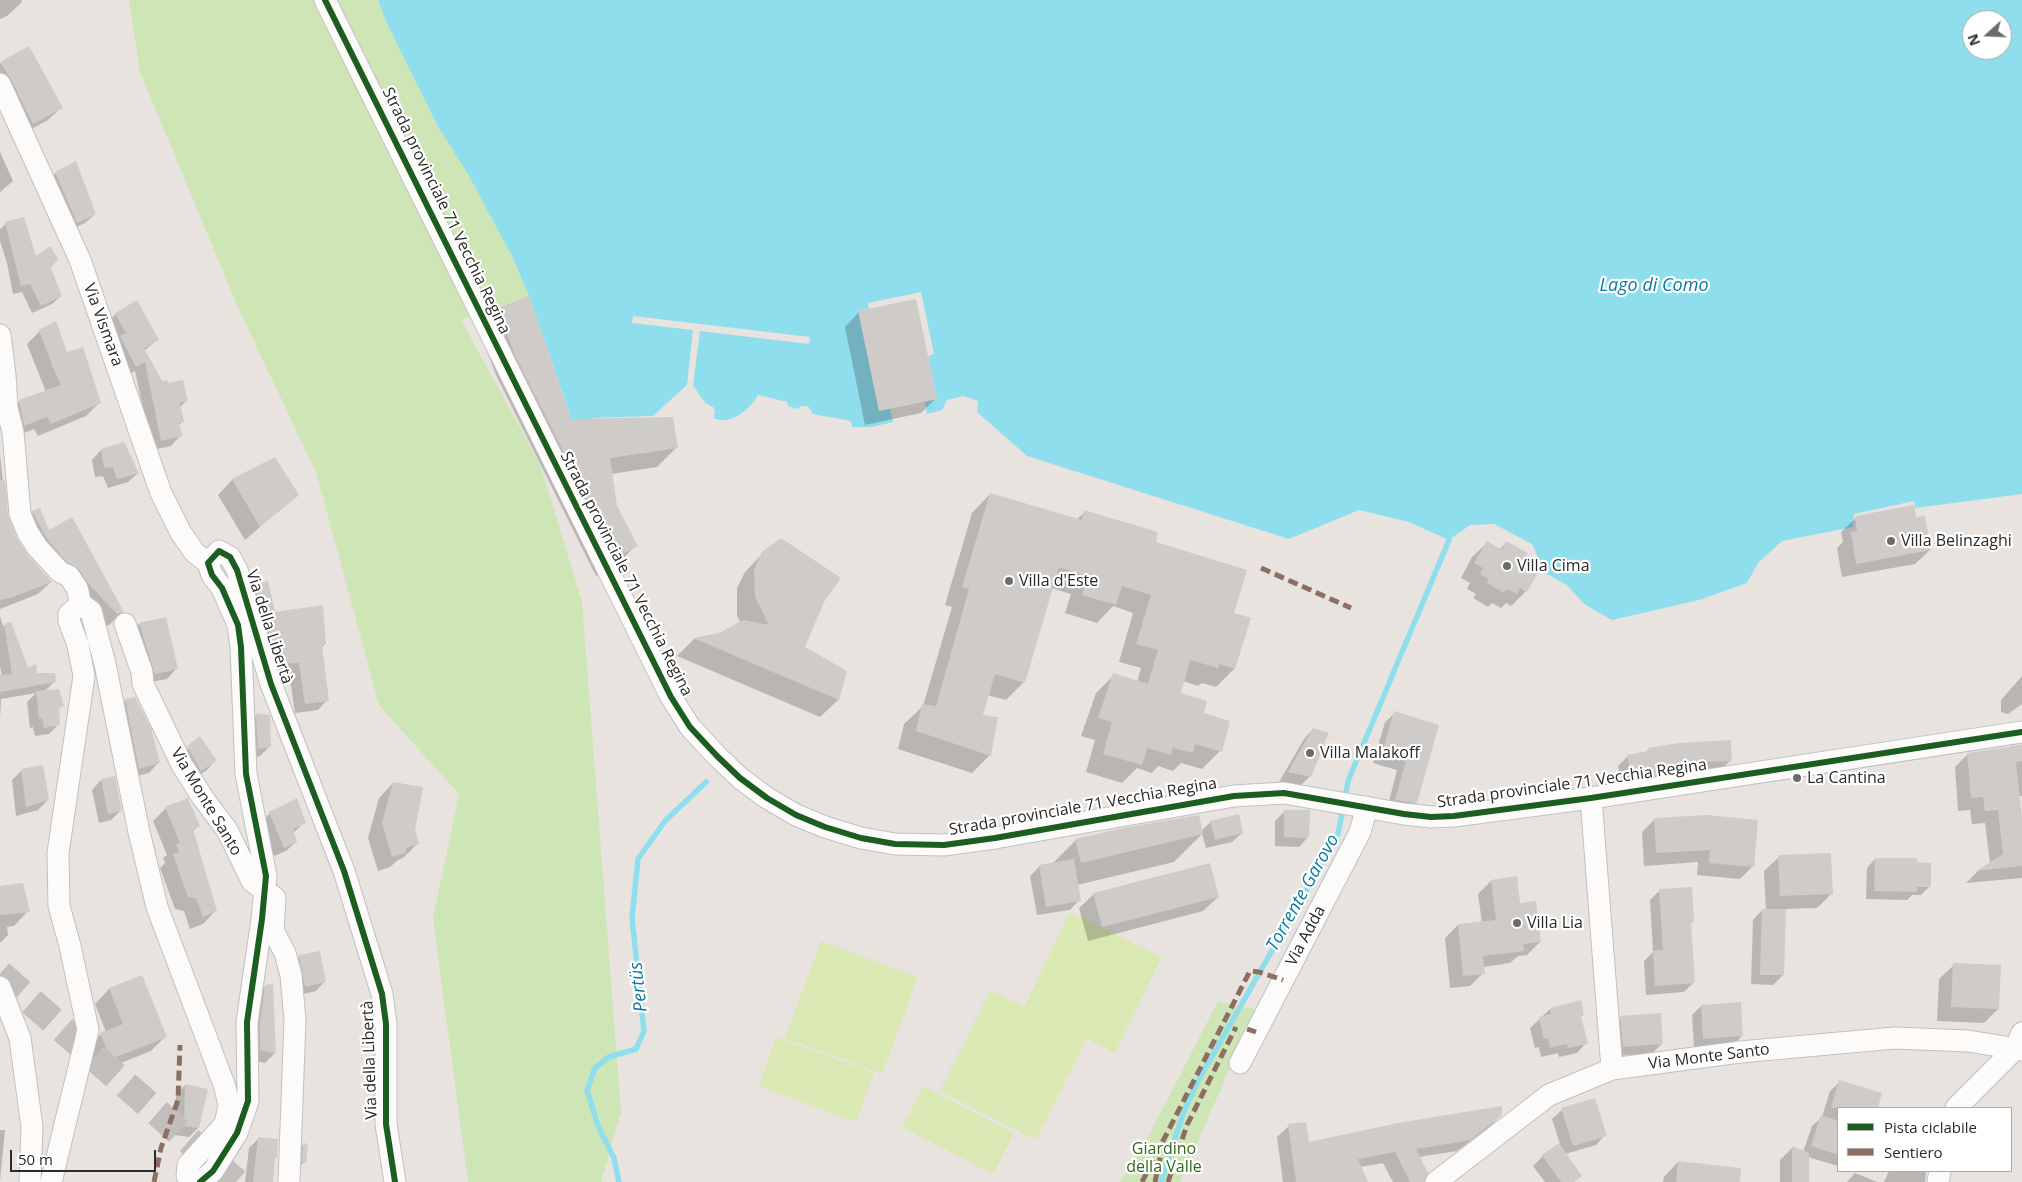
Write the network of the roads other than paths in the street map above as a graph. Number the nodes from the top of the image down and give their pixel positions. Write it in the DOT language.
graph roads {
  1 [pos="325,0"];
  2 [pos="0,84"];
  3 [pos="0,335"];
  4 [pos="208,563"];
  5 [pos="81,604"];
  6 [pos="125,624"];
  7 [pos="2022,732"];
  8 [pos="1591,798"];
  9 [pos="1362,806"];
  10 [pos="263,890"];
  11 [pos="0,988"];
  12 [pos="2020,1044"];
  13 [pos="1240,1063"];
  14 [pos="1612,1069"];
  15 [pos="1957,1107"];
  16 [pos="30,1182"];
  17 [pos="51,1182"];
  18 [pos="192,1182"];
  19 [pos="200,1182"];
  20 [pos="289,1182"];
  21 [pos="395,1182"];
  22 [pos="1436,1182"];
  1 -- 9 [label="street, Strada provinciale 71 Vecchia Regina"];
  2 -- 4 [label="street, Via Vismara"];
  3 -- 5 [label="street"];
  4 -- 10 [label="street, Via della Libertà"];
  4 -- 21 [label="street, Via della Libertà"];
  5 -- 17 [label="street"];
  5 -- 18 [label="street"];
  6 -- 10 [label="street, Via Monte Santo"];
  7 -- 8 [label="street, Strada provinciale 71 Vecchia Regina"];
  8 -- 9 [label="street, Strada provinciale 71 Vecchia Regina"];
  8 -- 14 [label="street"];
  9 -- 13 [label="street, Via Adda"];
  10 -- 19 [label="street, Via della Libertà"];
  10 -- 20 [label="street, Via Monte Santo"];
  11 -- 16 [label="street"];
  12 -- 14 [label="street, Via Monte Santo"];
  12 -- 15 [label="street"];
  14 -- 22 [label="street, Via Monte Santo"];
}
